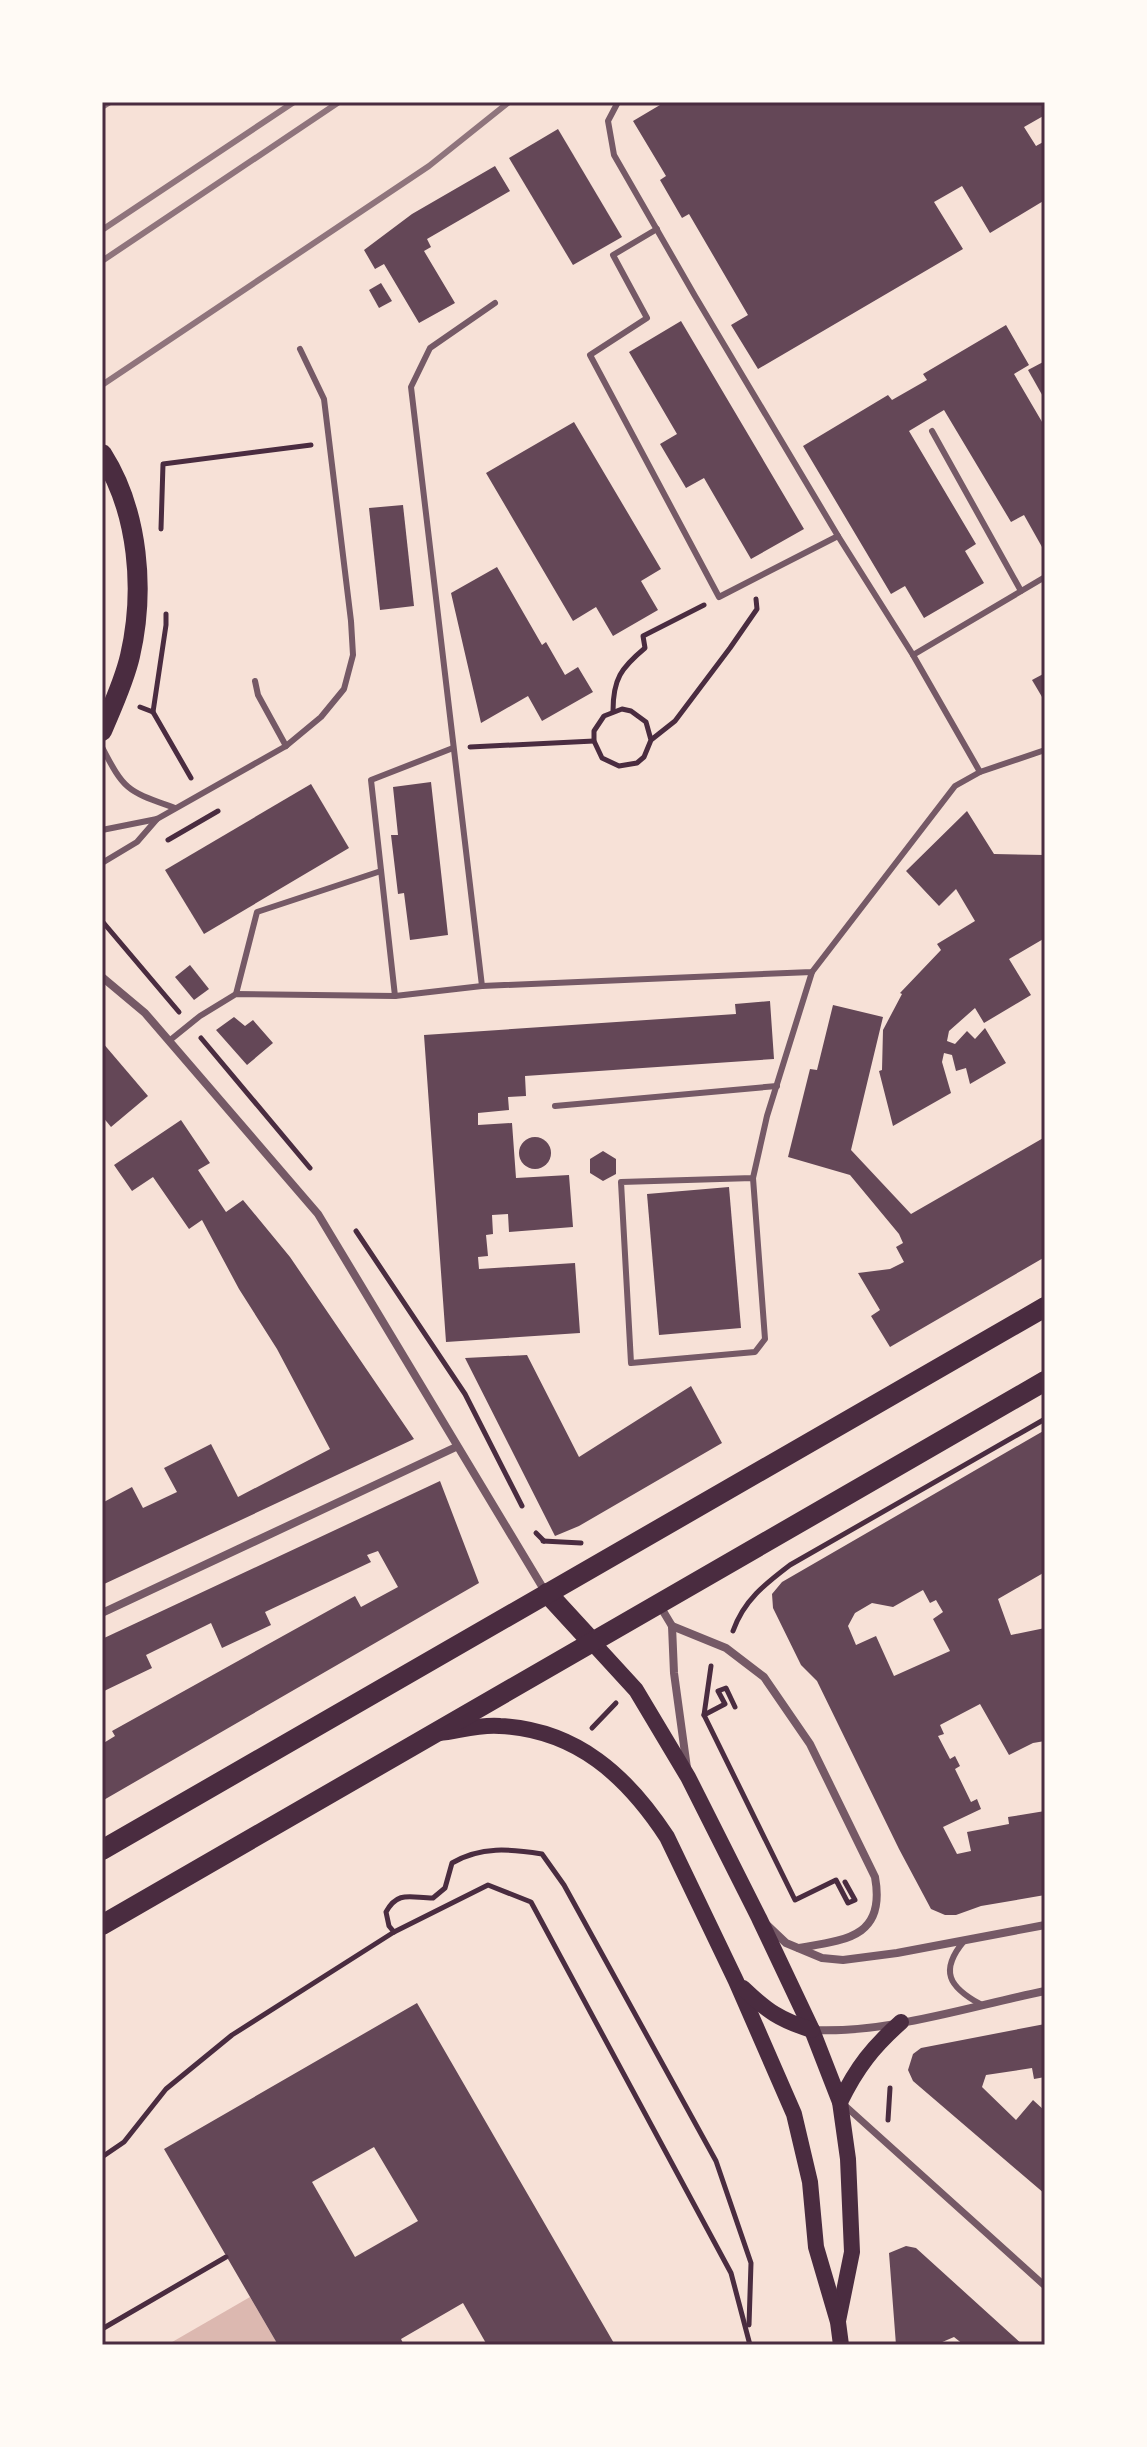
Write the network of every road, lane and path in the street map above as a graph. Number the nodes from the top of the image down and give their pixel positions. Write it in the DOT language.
graph roads {
  1 [pos="618,102"];
  2 [pos="657,229"];
  3 [pos="495,303"];
  4 [pos="300,349"];
  5 [pos="932,431"];
  6 [pos="329,443"];
  7 [pos="102,454"];
  8 [pos="161,531"];
  9 [pos="838,536"];
  10 [pos="1045,577"];
  11 [pos="755,578"];
  12 [pos="1021,591"];
  13 [pos="719,597"];
  14 [pos="165,611"];
  15 [pos="913,655"];
  16 [pos="255,681"];
  17 [pos="613,711"];
  18 [pos="102,731"];
  19 [pos="651,740"];
  20 [pos="594,741"];
  21 [pos="286,746"];
  22 [pos="102,747"];
  23 [pos="453,748"];
  24 [pos="1045,750"];
  25 [pos="980,772"];
  26 [pos="200,794"];
  27 [pos="175,808"];
  28 [pos="212,814"];
  29 [pos="157,819"];
  30 [pos="102,830"];
  31 [pos="102,863"];
  32 [pos="381,871"];
  33 [pos="812,972"];
  34 [pos="102,977"];
  35 [pos="482,986"];
  36 [pos="236,994"];
  37 [pos="395,996"];
  38 [pos="169,1041"];
  39 [pos="777,1086"];
  40 [pos="555,1106"];
  41 [pos="753,1178"];
  42 [pos="1045,1307"];
  43 [pos="1045,1381"];
  44 [pos="1045,1419"];
  45 [pos="456,1447"];
  46 [pos="547,1593"];
  47 [pos="658,1605"];
  48 [pos="102,1613"];
  49 [pos="672,1626"];
  50 [pos="592,1642"];
  51 [pos="726,1648"];
  52 [pos="711,1666"];
  53 [pos="674,1673"];
  54 [pos="636,1690"];
  55 [pos="735,1707"];
  56 [pos="704,1715"];
  57 [pos="433,1734"];
  58 [pos="573,1746"];
  59 [pos="688,1777"];
  60 [pos="102,1850"];
  61 [pos="845,1882"];
  62 [pos="759,1918"];
  63 [pos="102,1925"];
  64 [pos="1045,1925"];
  65 [pos="394,1932"];
  66 [pos="964,1941"];
  67 [pos="799,1948"];
  68 [pos="736,1981"];
  69 [pos="1045,1991"];
  70 [pos="980,2004"];
  71 [pos="901,2022"];
  72 [pos="812,2030"];
  73 [pos="840,2102"];
  74 [pos="102,2157"];
  75 [pos="226,2257"];
  76 [pos="1045,2286"];
  77 [pos="838,2322"];
  78 [pos="102,2329"];
  79 [pos="749,2333"];
  80 [pos="750,2345"];
  81 [pos="841,2345"];
  1 -- 2 [label="lane"];
  2 -- 9 [label="lane"];
  2 -- 13 [label="lane"];
  3 -- 23 [label="lane"];
  4 -- 6 [label="lane"];
  5 -- 12 [label="lane"];
  6 -- 8 [label="path"];
  6 -- 21 [label="lane"];
  7 -- 18 [label="main road"];
  9 -- 11 [label="lane"];
  9 -- 15 [label="lane"];
  10 -- 12 [label="lane"];
  11 -- 13 [label="lane"];
  11 -- 19 [label="path"];
  12 -- 15 [label="lane"];
  13 -- 17 [label="path"];
  14 -- 26 [label="path"];
  15 -- 25 [label="lane"];
  16 -- 21 [label="lane"];
  17 -- 19 [label="path"];
  17 -- 20 [label="path"];
  19 -- 20 [label="path"];
  20 -- 23 [label="path"];
  21 -- 26 [label="lane"];
  22 -- 27 [label="lane"];
  23 -- 32 [label="lane"];
  23 -- 35 [label="lane"];
  24 -- 25 [label="lane"];
  25 -- 33 [label="lane"];
  26 -- 27 [label="lane"];
  26 -- 28 [label="path"];
  27 -- 29 [label="lane"];
  29 -- 30 [label="lane"];
  29 -- 31 [label="lane"];
  32 -- 36 [label="lane"];
  32 -- 37 [label="lane"];
  33 -- 35 [label="lane"];
  33 -- 39 [label="lane"];
  34 -- 38 [label="street"];
  35 -- 37 [label="lane"];
  36 -- 37 [label="lane"];
  36 -- 38 [label="lane"];
  38 -- 45 [label="street"];
  39 -- 40 [label="lane"];
  39 -- 41 [label="lane"];
  41 -- 41 [label="lane"];
  42 -- 46 [label="main road"];
  43 -- 47 [label="main road"];
  44 -- 51 [label="path"];
  45 -- 46 [label="street"];
  45 -- 48 [label="street"];
  46 -- 50 [label="main road"];
  46 -- 60 [label="main road"];
  47 -- 49 [label="street"];
  47 -- 50 [label="main road"];
  49 -- 51 [label="street"];
  49 -- 53 [label="street"];
  50 -- 54 [label="main road"];
  50 -- 57 [label="main road"];
  51 -- 52 [label="path"];
  51 -- 67 [label="street"];
  52 -- 53 [label="path"];
  52 -- 56 [label="path"];
  53 -- 59 [label="street"];
  54 -- 58 [label="path"];
  54 -- 59 [label="main road"];
  55 -- 56 [label="path"];
  56 -- 61 [label="path"];
  57 -- 58 [label="main road"];
  57 -- 63 [label="main road"];
  58 -- 68 [label="main road"];
  59 -- 62 [label="main road"];
  62 -- 67 [label="street"];
  62 -- 72 [label="main road"];
  64 -- 66 [label="street"];
  65 -- 74 [label="path"];
  65 -- 79 [label="path"];
  65 -- 79 [label="path"];
  66 -- 67 [label="street"];
  66 -- 70 [label="lane"];
  68 -- 72 [label="main road"];
  68 -- 77 [label="main road"];
  69 -- 70 [label="street"];
  70 -- 71 [label="street"];
  71 -- 72 [label="street"];
  71 -- 73 [label="main road"];
  72 -- 73 [label="main road"];
  73 -- 76 [label="street"];
  73 -- 77 [label="main road"];
  75 -- 78 [label="path"];
  77 -- 81 [label="main road"];
  79 -- 80 [label="path"];
}
